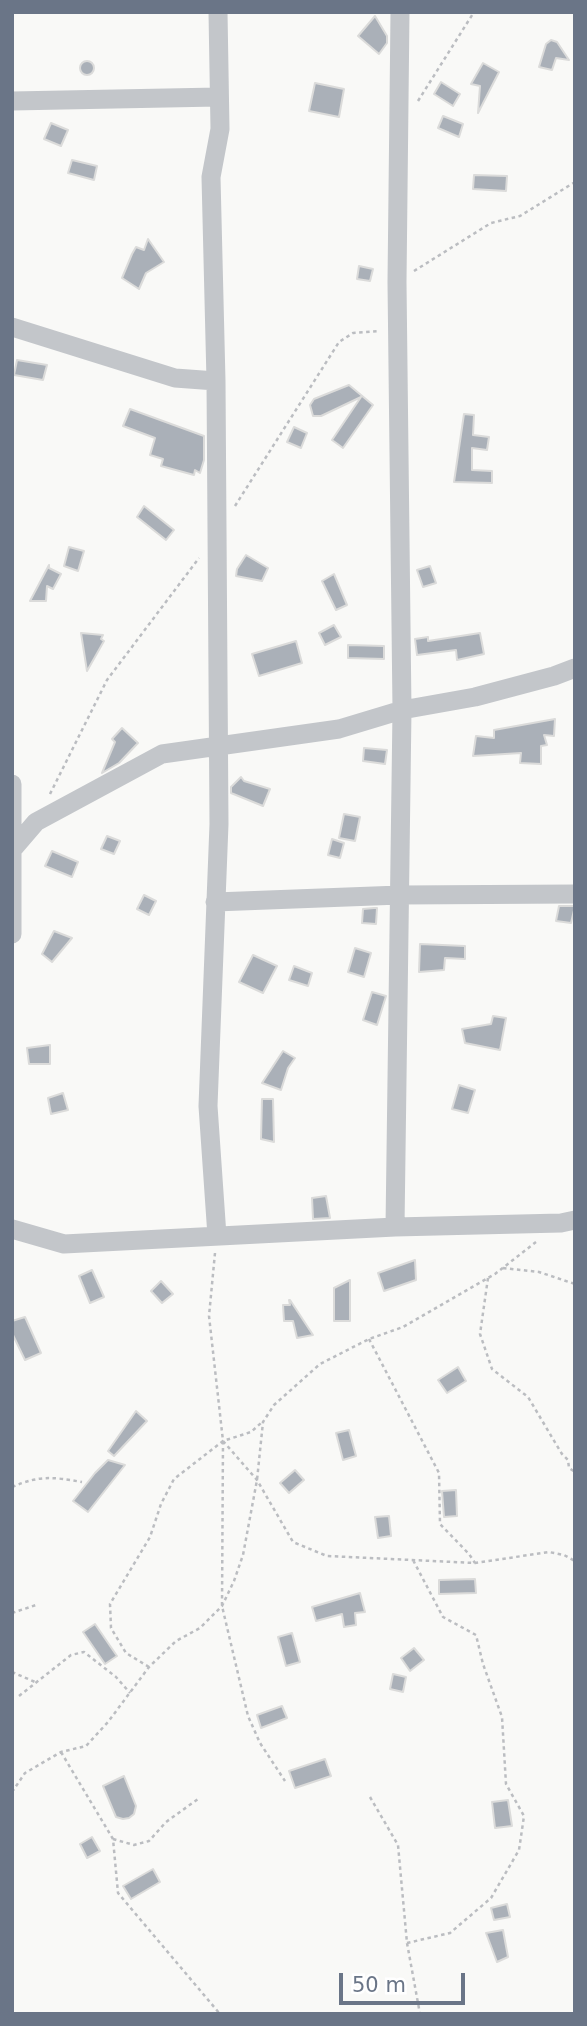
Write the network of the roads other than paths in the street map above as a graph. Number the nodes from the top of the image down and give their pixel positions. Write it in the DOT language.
graph roads {
  1 [pos="218,12"];
  2 [pos="400,12"];
  3 [pos="218,97"];
  4 [pos="12,101"];
  5 [pos="12,327"];
  6 [pos="216,381"];
  7 [pos="575,668"];
  8 [pos="402,710"];
  9 [pos="218,744"];
  10 [pos="12,784"];
  11 [pos="13,849"];
  12 [pos="575,894"];
  13 [pos="400,895"];
  14 [pos="215,902"];
  15 [pos="12,934"];
  16 [pos="568,1222"];
  17 [pos="395,1227"];
  18 [pos="12,1228"];
  19 [pos="217,1236"];
  1 -- 3 [label="street"];
  2 -- 8 [label="street"];
  3 -- 4 [label="street"];
  3 -- 6 [label="street"];
  5 -- 6 [label="street"];
  6 -- 9 [label="street"];
  7 -- 8 [label="street"];
  8 -- 9 [label="street"];
  8 -- 13 [label="street"];
  9 -- 11 [label="street"];
  9 -- 14 [label="street"];
  10 -- 11 [label="street"];
  11 -- 15 [label="street"];
  12 -- 13 [label="street"];
  13 -- 14 [label="street"];
  13 -- 17 [label="street"];
  14 -- 19 [label="street"];
  16 -- 17 [label="street"];
  17 -- 19 [label="street"];
  18 -- 19 [label="street"];
}
